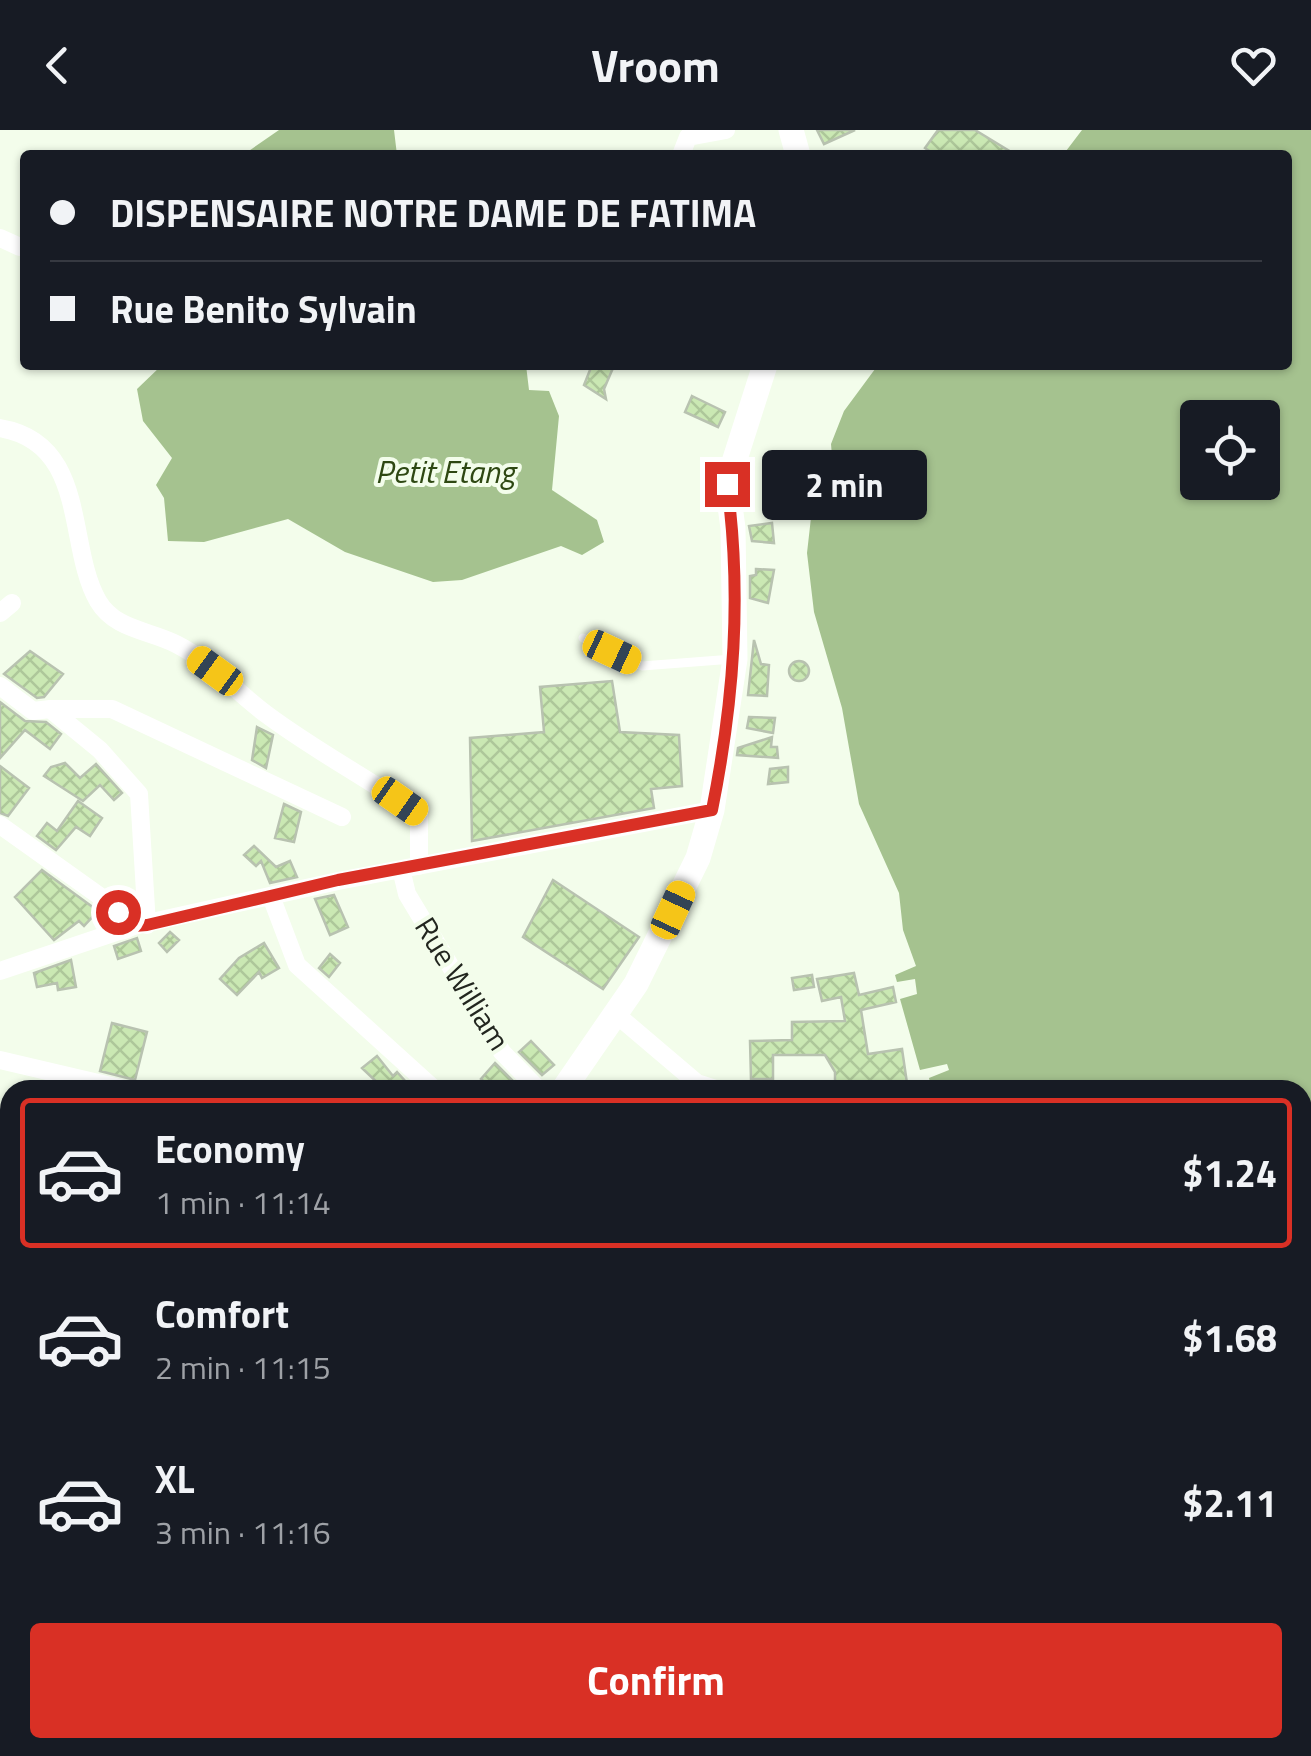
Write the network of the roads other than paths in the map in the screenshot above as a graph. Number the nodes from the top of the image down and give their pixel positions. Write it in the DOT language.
graph roads {
  1 [pos="726,130"];
  2 [pos="683,150"];
  3 [pos="0,238"];
  4 [pos="20,246"];
  5 [pos="764,370"];
  6 [pos="0,428"];
  7 [pos="583,638"];
  8 [pos="736,658"];
  9 [pos="0,686"];
  10 [pos="50,708"];
  11 [pos="712,810"];
  12 [pos="342,818"];
  13 [pos="0,825"];
  14 [pos="410,867"];
  15 [pos="272,898"];
  16 [pos="140,926"];
  17 [pos="0,970"];
  18 [pos="618,1016"];
  19 [pos="0,1060"];
  20 [pos="85,1080"];
  21 [pos="425,1080"];
  22 [pos="529,1080"];
  23 [pos="570,1080"];
  24 [pos="693,1080"];
  1 -- 2 [label="street"];
  3 -- 4 [label="street"];
  5 -- 8 [label="main road"];
  6 -- 14 [label="street"];
  7 -- 8 [label="lane"];
  8 -- 11 [label="main road"];
  9 -- 10 [label="street"];
  10 -- 12 [label="street"];
  10 -- 16 [label="street"];
  11 -- 14 [label="street"];
  11 -- 18 [label="main road"];
  13 -- 16 [label="street"];
  14 -- 15 [label="street"];
  14 -- 22 [label="street, Rue William"];
  15 -- 16 [label="street"];
  15 -- 21 [label="street"];
  16 -- 17 [label="street"];
  18 -- 23 [label="main road"];
  18 -- 24 [label="street"];
  19 -- 20 [label="street"];
}
